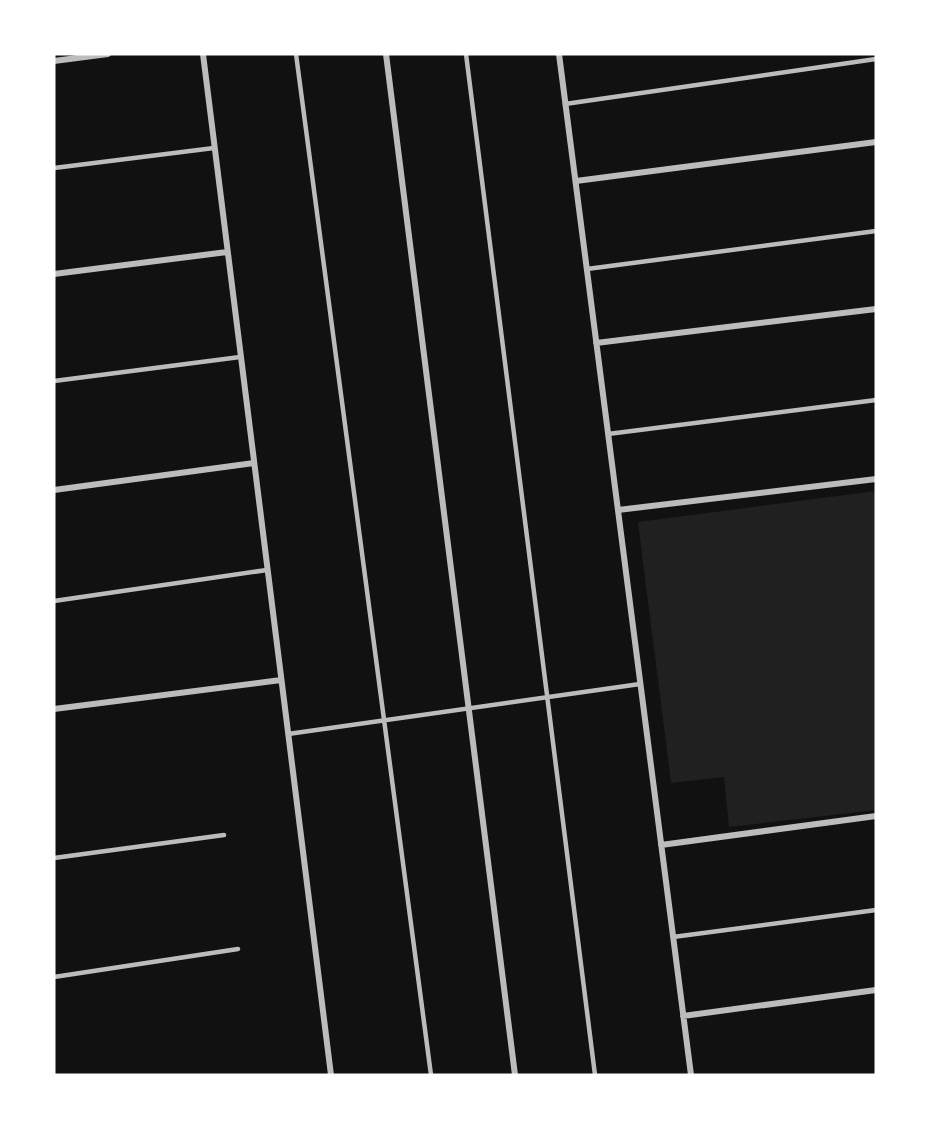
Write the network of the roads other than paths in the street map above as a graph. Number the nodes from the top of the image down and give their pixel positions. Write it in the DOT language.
graph roads {
  1 [pos="108,54"];
  2 [pos="202,54"];
  3 [pos="296,54"];
  4 [pos="386,54"];
  5 [pos="466,54"];
  6 [pos="559,54"];
  7 [pos="876,59"];
  8 [pos="54,61"];
  9 [pos="566,104"];
  10 [pos="876,142"];
  11 [pos="214,148"];
  12 [pos="54,168"];
  13 [pos="576,182"];
  14 [pos="876,231"];
  15 [pos="227,252"];
  16 [pos="587,269"];
  17 [pos="54,274"];
  18 [pos="876,309"];
  19 [pos="596,343"];
  20 [pos="240,357"];
  21 [pos="54,381"];
  22 [pos="876,400"];
  23 [pos="608,434"];
  24 [pos="254,463"];
  25 [pos="876,479"];
  26 [pos="54,490"];
  27 [pos="618,510"];
  28 [pos="267,570"];
  29 [pos="54,601"];
  30 [pos="281,680"];
  31 [pos="640,684"];
  32 [pos="549,698"];
  33 [pos="54,709"];
  34 [pos="468,709"];
  35 [pos="383,721"];
  36 [pos="288,735"];
  37 [pos="876,816"];
  38 [pos="224,835"];
  39 [pos="661,845"];
  40 [pos="54,858"];
  41 [pos="876,910"];
  42 [pos="673,937"];
  43 [pos="238,949"];
  44 [pos="54,977"];
  45 [pos="876,990"];
  46 [pos="683,1016"];
  47 [pos="331,1075"];
  48 [pos="430,1075"];
  49 [pos="515,1075"];
  50 [pos="596,1075"];
  51 [pos="691,1075"];
  1 -- 8 [label="street"];
  2 -- 11 [label="street"];
  3 -- 35 [label="lane"];
  4 -- 34 [label="street"];
  5 -- 32 [label="lane"];
  6 -- 9 [label="street"];
  7 -- 9 [label="lane"];
  9 -- 13 [label="street"];
  10 -- 13 [label="street"];
  11 -- 12 [label="lane"];
  11 -- 15 [label="street"];
  13 -- 16 [label="street"];
  14 -- 16 [label="lane"];
  15 -- 17 [label="street"];
  15 -- 20 [label="street"];
  16 -- 19 [label="street"];
  18 -- 19 [label="street"];
  19 -- 23 [label="street"];
  20 -- 21 [label="lane"];
  20 -- 24 [label="street"];
  22 -- 23 [label="lane"];
  23 -- 27 [label="street"];
  24 -- 26 [label="street"];
  24 -- 28 [label="street"];
  25 -- 27 [label="street"];
  27 -- 31 [label="street"];
  28 -- 29 [label="lane"];
  28 -- 30 [label="street"];
  30 -- 33 [label="street"];
  30 -- 36 [label="street"];
  31 -- 32 [label="lane"];
  31 -- 39 [label="street"];
  32 -- 34 [label="lane"];
  32 -- 50 [label="lane"];
  34 -- 35 [label="lane"];
  34 -- 49 [label="street"];
  35 -- 36 [label="lane"];
  35 -- 48 [label="lane"];
  36 -- 47 [label="street"];
  37 -- 39 [label="street"];
  38 -- 40 [label="lane"];
  39 -- 42 [label="street"];
  41 -- 42 [label="lane"];
  42 -- 46 [label="street"];
  43 -- 44 [label="lane"];
  45 -- 46 [label="street"];
  46 -- 51 [label="street"];
}
